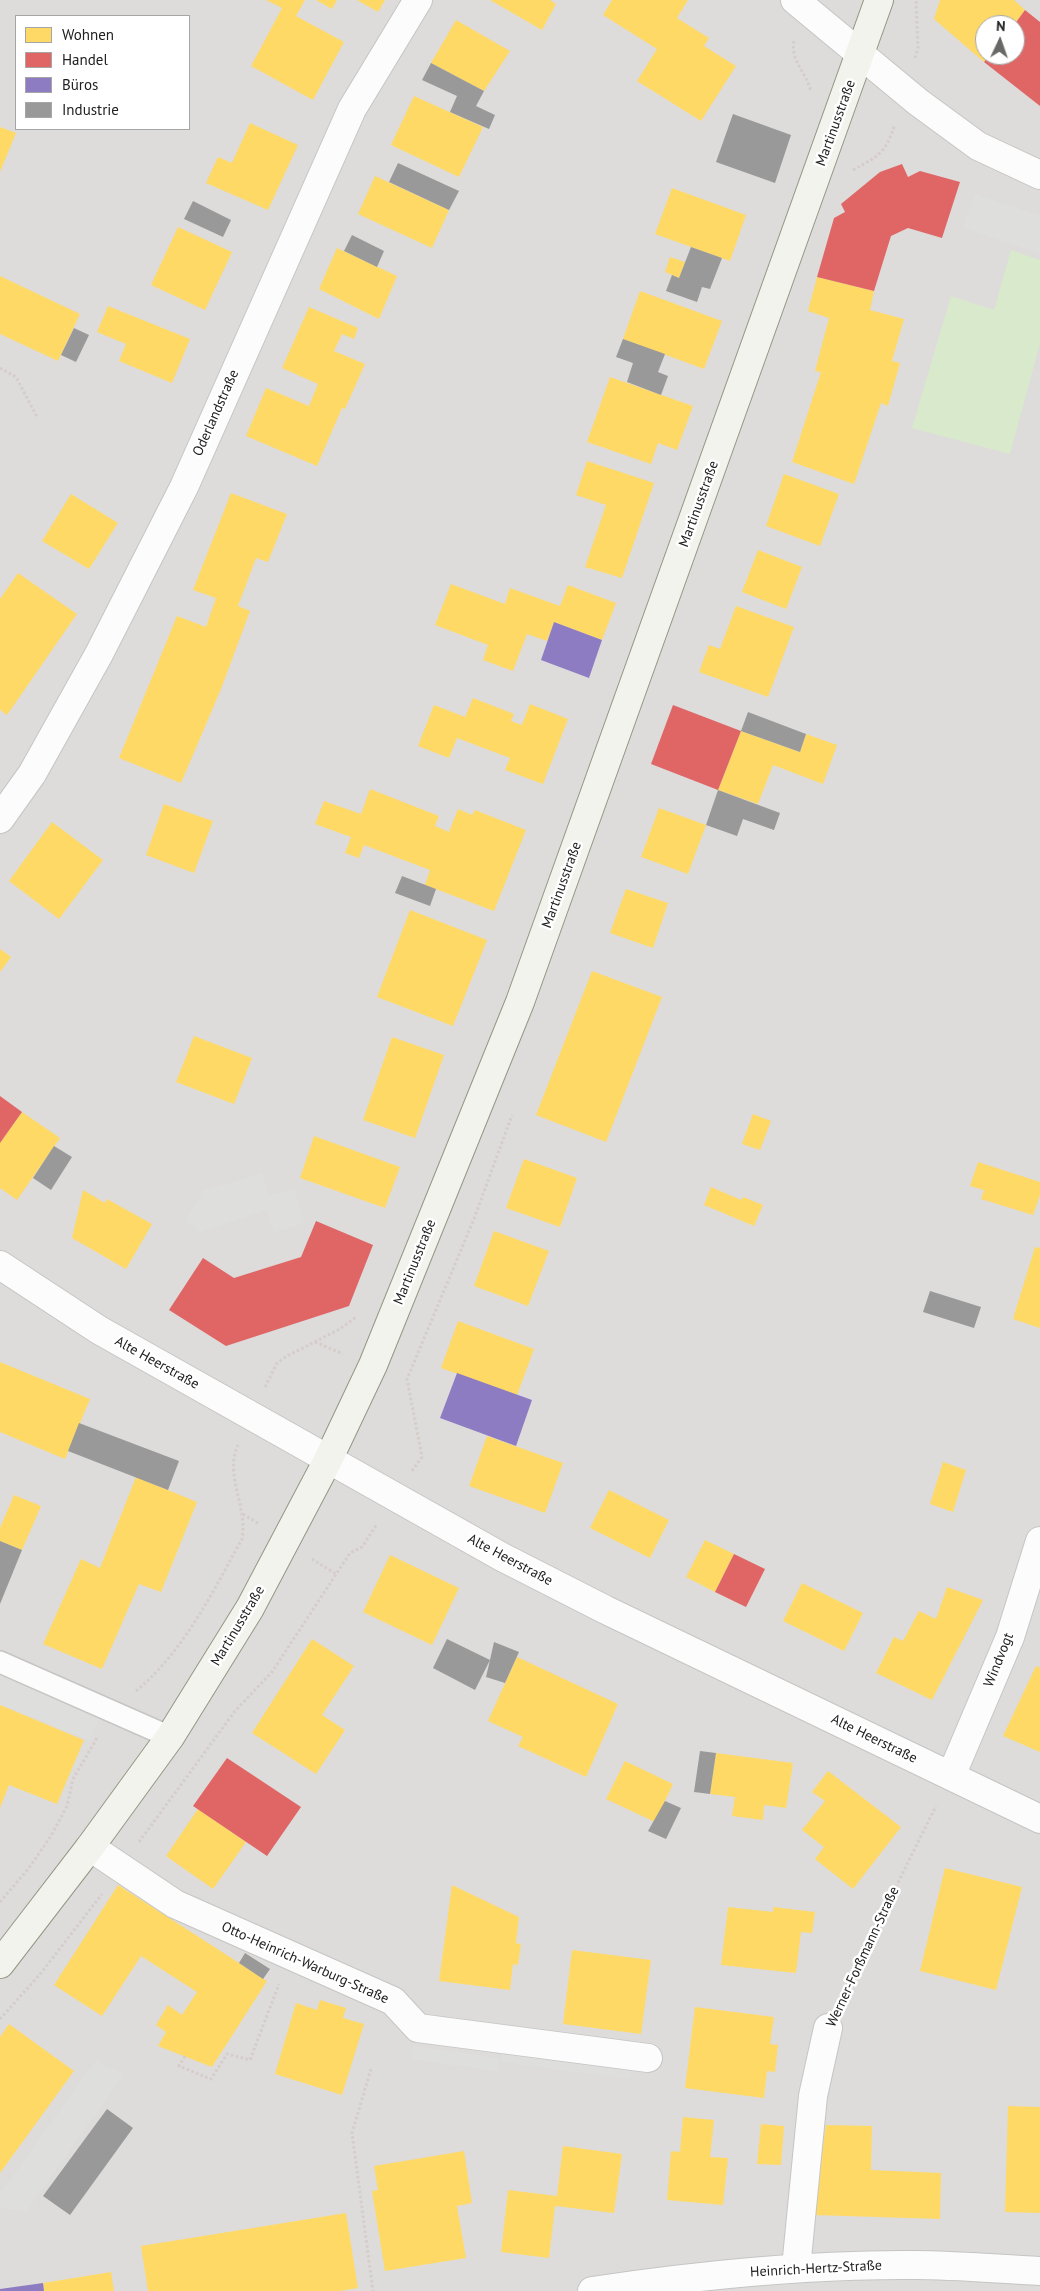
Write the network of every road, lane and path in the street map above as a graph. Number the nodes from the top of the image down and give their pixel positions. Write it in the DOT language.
graph roads {
  1 [pos="418,0"];
  2 [pos="879,0"];
  3 [pos="800,4"];
  4 [pos="860,54"];
  5 [pos="812,98"];
  6 [pos="1040,175"];
  7 [pos="0,368"];
  8 [pos="37,417"];
  9 [pos="0,819"];
  10 [pos="0,1265"];
  11 [pos="360,1311"];
  12 [pos="251,1416"];
  13 [pos="328,1460"];
  14 [pos="1040,1541"];
  15 [pos="3,1663"];
  16 [pos="113,1710"];
  17 [pos="170,1737"];
  18 [pos="951,1776"];
  19 [pos="1040,1819"];
  20 [pos="90,1847"];
  21 [pos="0,1902"];
  22 [pos="290,1956"];
  23 [pos="0,1964"];
  24 [pos="828,2028"];
  25 [pos="185,2056"];
  26 [pos="648,2058"];
  27 [pos="371,2069"];
  28 [pos="796,2268"];
  29 [pos="1040,2271"];
  30 [pos="373,2291"];
  31 [pos="592,2291"];
  1 -- 9 [label="street, Oderlandstraße"];
  2 -- 4 [label="main road, Martinusstraße"];
  3 -- 4 [label="street"];
  3 -- 5 [label="path"];
  4 -- 6 [label="street"];
  4 -- 13 [label="main road, Martinusstraße"];
  7 -- 8 [label="path"];
  10 -- 12 [label="street, Alte Heerstraße"];
  11 -- 12 [label="path"];
  12 -- 13 [label="street, Alte Heerstraße"];
  12 -- 16 [label="path"];
  13 -- 17 [label="main road, Martinusstraße"];
  13 -- 18 [label="street, Alte Heerstraße"];
  14 -- 18 [label="street, Windvogt"];
  15 -- 16 [label="lane"];
  16 -- 17 [label="lane"];
  16 -- 21 [label="path"];
  17 -- 20 [label="main road, Martinusstraße"];
  18 -- 19 [label="street, Alte Heerstraße"];
  18 -- 24 [label="path, Werner-Forßmann-Straße"];
  20 -- 22 [label="street, Otto-Heinrich-Warburg-Straße"];
  20 -- 23 [label="main road, Martinusstraße"];
  22 -- 25 [label="path"];
  22 -- 26 [label="street, Otto-Heinrich-Warburg-Straße"];
  24 -- 28 [label="street, Werner-Forßmann-Straße"];
  27 -- 30 [label="path"];
  28 -- 29 [label="street, Heinrich-Hertz-Straße"];
  28 -- 31 [label="street, Heinrich-Hertz-Straße"];
}
